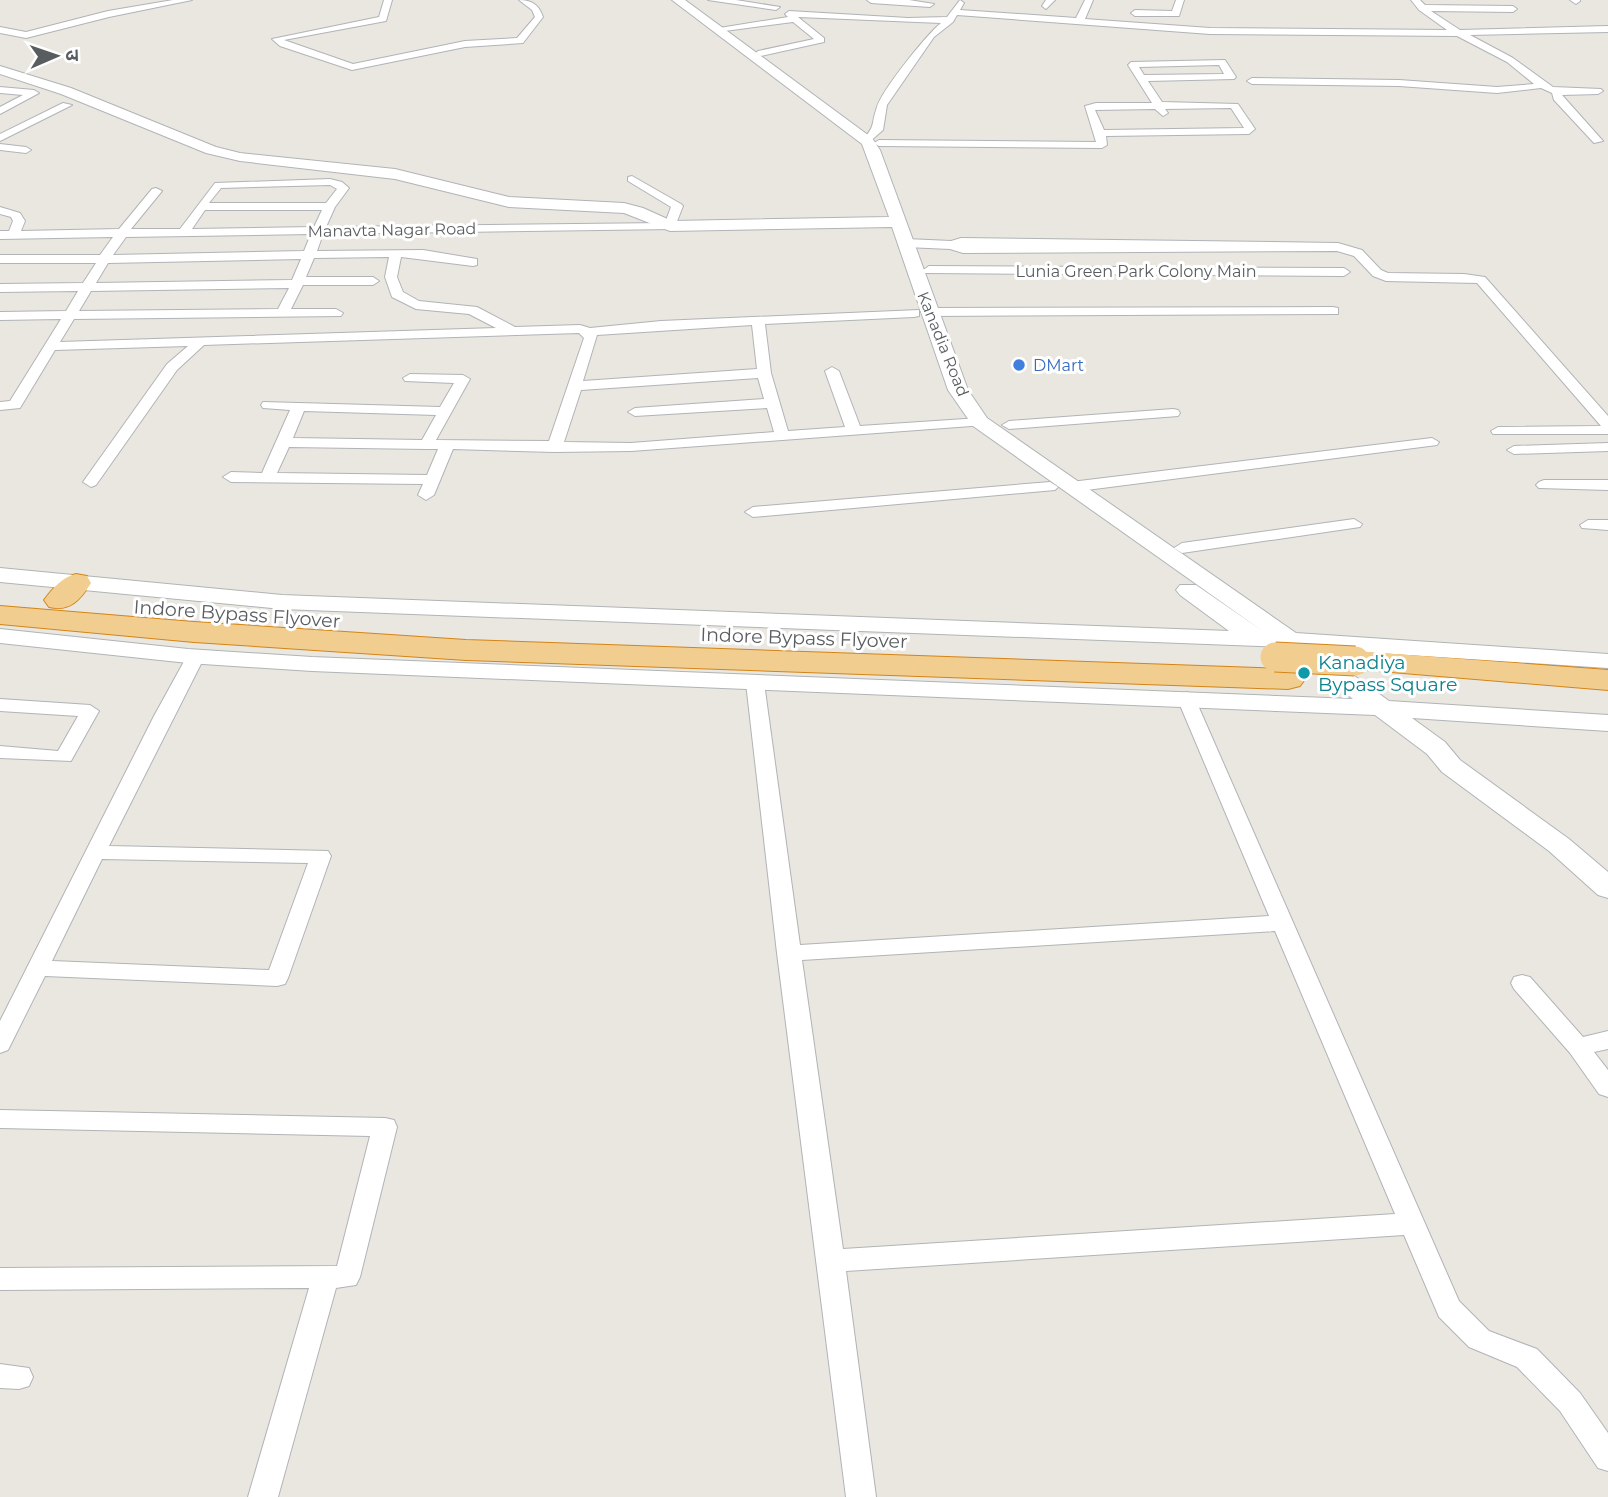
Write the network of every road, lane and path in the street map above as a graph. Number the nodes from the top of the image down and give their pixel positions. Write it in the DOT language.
graph roads {
  1 [pos="188,0"];
  2 [pos="388,0"];
  3 [pos="523,0"];
  4 [pos="662,0"];
  5 [pos="678,0"];
  6 [pos="874,0"];
  7 [pos="911,0"];
  8 [pos="966,0"];
  9 [pos="1089,0"];
  10 [pos="1132,0"];
  11 [pos="1180,0"];
  12 [pos="1415,0"];
  13 [pos="933,2"];
  14 [pos="1048,3"];
  15 [pos="1033,5"];
  16 [pos="776,6"];
  17 [pos="1058,7"];
  18 [pos="1071,8"];
  19 [pos="1422,8"];
  20 [pos="1083,9"];
  21 [pos="1513,9"];
  22 [pos="1094,10"];
  23 [pos="752,13"];
  24 [pos="871,13"];
  25 [pos="707,14"];
  26 [pos="952,16"];
  27 [pos="797,22"];
  28 [pos="1079,22"];
  29 [pos="766,23"];
  30 [pos="1608,29"];
  31 [pos="0,30"];
  32 [pos="1457,33"];
  33 [pos="931,35"];
  34 [pos="761,53"];
  35 [pos="0,62"];
  36 [pos="0,70"];
  37 [pos="18,76"];
  38 [pos="1141,78"];
  39 [pos="0,80"];
  40 [pos="1252,81"];
  41 [pos="1544,85"];
  42 [pos="0,90"];
  43 [pos="1557,90"];
  44 [pos="1598,91"];
  45 [pos="56,101"];
  46 [pos="1158,105"];
  47 [pos="0,111"];
  48 [pos="0,122"];
  49 [pos="27,125"];
  50 [pos="1175,132"];
  51 [pos="1100,133"];
  52 [pos="0,138"];
  53 [pos="1598,141"];
  54 [pos="875,143"];
  55 [pos="0,147"];
  56 [pos="26,150"];
  57 [pos="881,176"];
  58 [pos="632,179"];
  59 [pos="156,191"];
  60 [pos="202,206"];
  61 [pos="329,206"];
  62 [pos="551,206"];
  63 [pos="0,210"];
  64 [pos="890,222"];
  65 [pos="670,226"];
  66 [pos="318,231"];
  67 [pos="184,232"];
  68 [pos="122,233"];
  69 [pos="14,234"];
  70 [pos="0,235"];
  71 [pos="912,244"];
  72 [pos="396,253"];
  73 [pos="309,255"];
  74 [pos="0,259"];
  75 [pos="104,259"];
  76 [pos="473,262"];
  77 [pos="929,270"];
  78 [pos="1344,272"];
  79 [pos="373,281"];
  80 [pos="297,283"];
  81 [pos="87,287"];
  82 [pos="0,288"];
  83 [pos="1333,311"];
  84 [pos="929,312"];
  85 [pos="282,313"];
  86 [pos="336,313"];
  87 [pos="72,314"];
  88 [pos="0,316"];
  89 [pos="758,322"];
  90 [pos="512,331"];
  91 [pos="589,332"];
  92 [pos="200,342"];
  93 [pos="52,346"];
  94 [pos="831,371"];
  95 [pos="764,373"];
  96 [pos="410,378"];
  97 [pos="575,386"];
  98 [pos="772,403"];
  99 [pos="268,405"];
  100 [pos="0,406"];
  101 [pos="299,407"];
  102 [pos="445,411"];
  103 [pos="635,412"];
  104 [pos="1173,413"];
  105 [pos="989,424"];
  106 [pos="1608,428"];
  107 [pos="854,431"];
  108 [pos="1498,431"];
  109 [pos="782,436"];
  110 [pos="282,442"];
  111 [pos="1432,442"];
  112 [pos="426,445"];
  113 [pos="447,446"];
  114 [pos="1608,447"];
  115 [pos="555,448"];
  116 [pos="1514,450"];
  117 [pos="231,477"];
  118 [pos="268,477"];
  119 [pos="432,480"];
  120 [pos="91,482"];
  121 [pos="1080,485"];
  122 [pos="1544,485"];
  123 [pos="1608,485"];
  124 [pos="1050,488"];
  125 [pos="426,495"];
  126 [pos="753,512"];
  127 [pos="1354,524"];
  128 [pos="1588,525"];
  129 [pos="1608,525"];
  130 [pos="1182,548"];
  131 [pos="1205,573"];
  132 [pos="0,575"];
  133 [pos="68,592"];
  134 [pos="0,594"];
  135 [pos="0,615"];
  136 [pos="0,636"];
  137 [pos="1255,639"];
  138 [pos="1287,640"];
  139 [pos="196,656"];
  140 [pos="1608,661"];
  141 [pos="1608,680"];
  142 [pos="755,683"];
  143 [pos="1186,698"];
  144 [pos="1608,700"];
  145 [pos="0,705"];
  146 [pos="1348,706"];
  147 [pos="1381,708"];
  148 [pos="1608,723"];
  149 [pos="0,752"];
  150 [pos="1451,766"];
  151 [pos="95,852"];
  152 [pos="1608,888"];
  153 [pos="1284,923"];
  154 [pos="788,953"];
  155 [pos="37,968"];
  156 [pos="1522,983"];
  157 [pos="1608,1040"];
  158 [pos="0,1044"];
  159 [pos="1578,1047"];
  160 [pos="1608,1088"];
  161 [pos="0,1119"];
  162 [pos="1411,1224"];
  163 [pos="832,1261"];
  164 [pos="326,1278"];
  165 [pos="0,1279"];
  166 [pos="1608,1458"];
  167 [pos="263,1497"];
  168 [pos="862,1497"];
  1 -- 31 [label="street"];
  2 -- 3 [label="street"];
  4 -- 57 [label="street, Kanadia Road"];
  5 -- 25 [label="street"];
  6 -- 13 [label="street"];
  7 -- 13 [label="street"];
  8 -- 26 [label="street"];
  9 -- 20 [label="street"];
  10 -- 11 [label="street"];
  12 -- 19 [label="street"];
  13 -- 24 [label="street"];
  14 -- 15 [label="street"];
  14 -- 17 [label="street"];
  16 -- 25 [label="street"];
  18 -- 20 [label="street"];
  19 -- 21 [label="street"];
  19 -- 32 [label="street"];
  20 -- 22 [label="street"];
  20 -- 28 [label="street"];
  23 -- 29 [label="street"];
  25 -- 29 [label="street"];
  25 -- 34 [label="street"];
  25 -- 54 [label="street"];
  26 -- 27 [label="street"];
  26 -- 28 [label="street"];
  26 -- 33 [label="street"];
  27 -- 29 [label="street"];
  27 -- 33 [label="street"];
  27 -- 34 [label="street"];
  28 -- 32 [label="street"];
  30 -- 32 [label="street"];
  32 -- 41 [label="street"];
  33 -- 54 [label="street"];
  34 -- 54 [label="street"];
  35 -- 62 [label="street"];
  36 -- 37 [label="street"];
  37 -- 39 [label="street"];
  37 -- 62 [label="street"];
  38 -- 38 [label="street"];
  38 -- 46 [label="street"];
  40 -- 41 [label="street"];
  41 -- 43 [label="street"];
  42 -- 47 [label="street"];
  43 -- 44 [label="street"];
  43 -- 53 [label="street"];
  45 -- 49 [label="street"];
  46 -- 50 [label="street"];
  46 -- 50 [label="street"];
  46 -- 51 [label="street"];
  48 -- 49 [label="street"];
  49 -- 52 [label="street"];
  50 -- 51 [label="street"];
  51 -- 54 [label="street"];
  54 -- 57 [label="street, Kanadia Road"];
  55 -- 56 [label="street"];
  57 -- 64 [label="street, Kanadia Road"];
  57 -- 71 [label="street"];
  58 -- 65 [label="street"];
  59 -- 68 [label="street"];
  60 -- 61 [label="street"];
  60 -- 61 [label="street"];
  60 -- 67 [label="street"];
  61 -- 66 [label="street"];
  62 -- 65 [label="street"];
  63 -- 69 [label="street"];
  64 -- 65 [label="street, Manavta Nagar Road"];
  64 -- 71 [label="street, Kanadia Road"];
  64 -- 84 [label="street, Kanadia Road"];
  65 -- 66 [label="street, Manavta Nagar Road"];
  66 -- 67 [label="street, Manavta Nagar Road"];
  66 -- 73 [label="street"];
  67 -- 68 [label="street, Manavta Nagar Road"];
  68 -- 69 [label="street, Manavta Nagar Road"];
  68 -- 75 [label="street"];
  69 -- 70 [label="street, Manavta Nagar Road"];
  71 -- 77 [label="street"];
  71 -- 84 [label="street, Kanadia Road"];
  71 -- 106 [label="street"];
  72 -- 73 [label="street, Manavta Nagar Road"];
  72 -- 76 [label="street, Manavta Nagar Road"];
  72 -- 90 [label="street"];
  73 -- 75 [label="street, Manavta Nagar Road"];
  73 -- 80 [label="street"];
  74 -- 75 [label="street, Manavta Nagar Road"];
  75 -- 81 [label="street"];
  77 -- 78 [label="street, Lunia Green Park Colony Main"];
  77 -- 84 [label="street"];
  79 -- 80 [label="street"];
  80 -- 81 [label="street"];
  80 -- 85 [label="street"];
  81 -- 82 [label="street"];
  81 -- 87 [label="street"];
  83 -- 84 [label="street"];
  84 -- 89 [label="street"];
  84 -- 105 [label="street, Kanadia Road"];
  85 -- 86 [label="street"];
  85 -- 87 [label="street"];
  87 -- 88 [label="street"];
  87 -- 93 [label="street"];
  89 -- 91 [label="street"];
  89 -- 95 [label="street"];
  90 -- 91 [label="street"];
  90 -- 92 [label="street"];
  91 -- 97 [label="street"];
  92 -- 93 [label="street"];
  92 -- 120 [label="street"];
  93 -- 100 [label="street"];
  94 -- 107 [label="street"];
  95 -- 97 [label="street"];
  95 -- 98 [label="street"];
  96 -- 102 [label="street"];
  97 -- 115 [label="street"];
  98 -- 103 [label="street"];
  98 -- 109 [label="street"];
  99 -- 101 [label="street"];
  101 -- 102 [label="street"];
  101 -- 110 [label="street"];
  102 -- 112 [label="street"];
  104 -- 105 [label="street"];
  105 -- 107 [label="street"];
  105 -- 121 [label="street, Kanadia Road"];
  105 -- 124 [label="street, Kanadia Road"];
  106 -- 108 [label="street"];
  107 -- 109 [label="street"];
  109 -- 115 [label="street"];
  110 -- 112 [label="street"];
  110 -- 118 [label="street"];
  111 -- 121 [label="street"];
  112 -- 113 [label="street"];
  113 -- 115 [label="street"];
  113 -- 119 [label="street"];
  114 -- 116 [label="street"];
  117 -- 118 [label="street"];
  118 -- 119 [label="street"];
  119 -- 125 [label="street"];
  121 -- 130 [label="street"];
  121 -- 131 [label="street, Kanadia Road"];
  122 -- 123 [label="street"];
  124 -- 126 [label="street"];
  124 -- 137 [label="street, Kanadia Road"];
  127 -- 130 [label="street"];
  128 -- 129 [label="street"];
  130 -- 131 [label="street"];
  131 -- 138 [label="street, Kanadia Road"];
  132 -- 133 [label="street"];
  133 -- 134 [label="highway, Indore Bypass Flyover"];
  133 -- 137 [label="street"];
  133 -- 141 [label="highway, Indore Bypass Flyover, bridge"];
  135 -- 144 [label="highway, Indore Bypass Flyover"];
  136 -- 139 [label="street"];
  137 -- 138 [label="street"];
  137 -- 146 [label="street, Kanadia Road"];
  138 -- 140 [label="street"];
  138 -- 147 [label="street, Kanadia Road"];
  139 -- 142 [label="street"];
  139 -- 151 [label="street"];
  142 -- 143 [label="street"];
  142 -- 154 [label="street"];
  143 -- 146 [label="street"];
  143 -- 153 [label="street"];
  145 -- 149 [label="street"];
  146 -- 147 [label="street"];
  146 -- 150 [label="street, Kanadia Road"];
  147 -- 148 [label="street"];
  147 -- 150 [label="street, Kanadia Road"];
  150 -- 152 [label="street"];
  151 -- 155 [label="street"];
  151 -- 155 [label="street"];
  153 -- 154 [label="street"];
  153 -- 162 [label="street"];
  154 -- 163 [label="street"];
  155 -- 158 [label="street"];
  156 -- 159 [label="street"];
  157 -- 159 [label="street"];
  159 -- 160 [label="street"];
  161 -- 164 [label="street"];
  162 -- 163 [label="street"];
  162 -- 166 [label="street"];
  163 -- 168 [label="street"];
  164 -- 165 [label="street"];
  164 -- 167 [label="street"];
}
